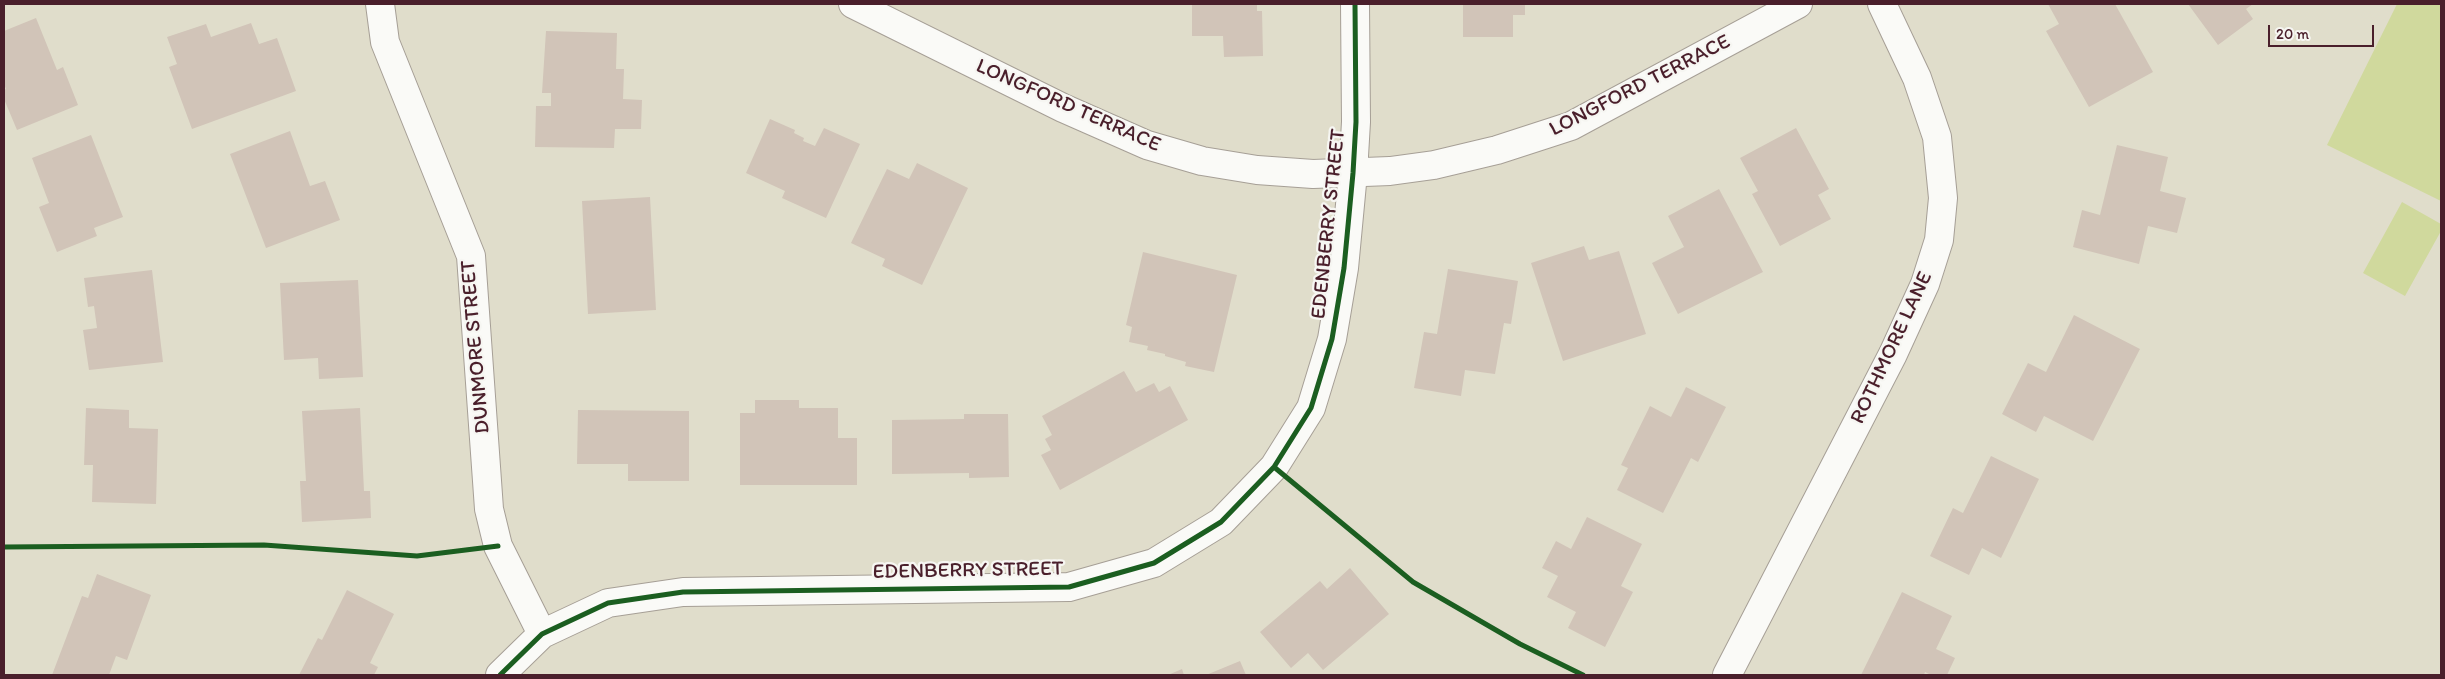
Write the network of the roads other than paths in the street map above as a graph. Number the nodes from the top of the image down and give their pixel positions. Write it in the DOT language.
graph roads {
  1 [pos="380,4"];
  2 [pos="852,4"];
  3 [pos="1355,4"];
  4 [pos="1798,4"];
  5 [pos="1882,4"];
  6 [pos="1353,173"];
  7 [pos="542,634"];
  8 [pos="500,675"];
  9 [pos="1727,675"];
  1 -- 7 [label="street, DUNMORE STREET"];
  2 -- 6 [label="street, LONGFORD TERRACE"];
  3 -- 6 [label="street, EDENBERRY STREET"];
  4 -- 6 [label="street, LONGFORD TERRACE"];
  5 -- 9 [label="street, ROTHMORE LANE"];
  6 -- 7 [label="street, EDENBERRY STREET"];
  7 -- 8 [label="street, EDENBERRY STREET"];
}
